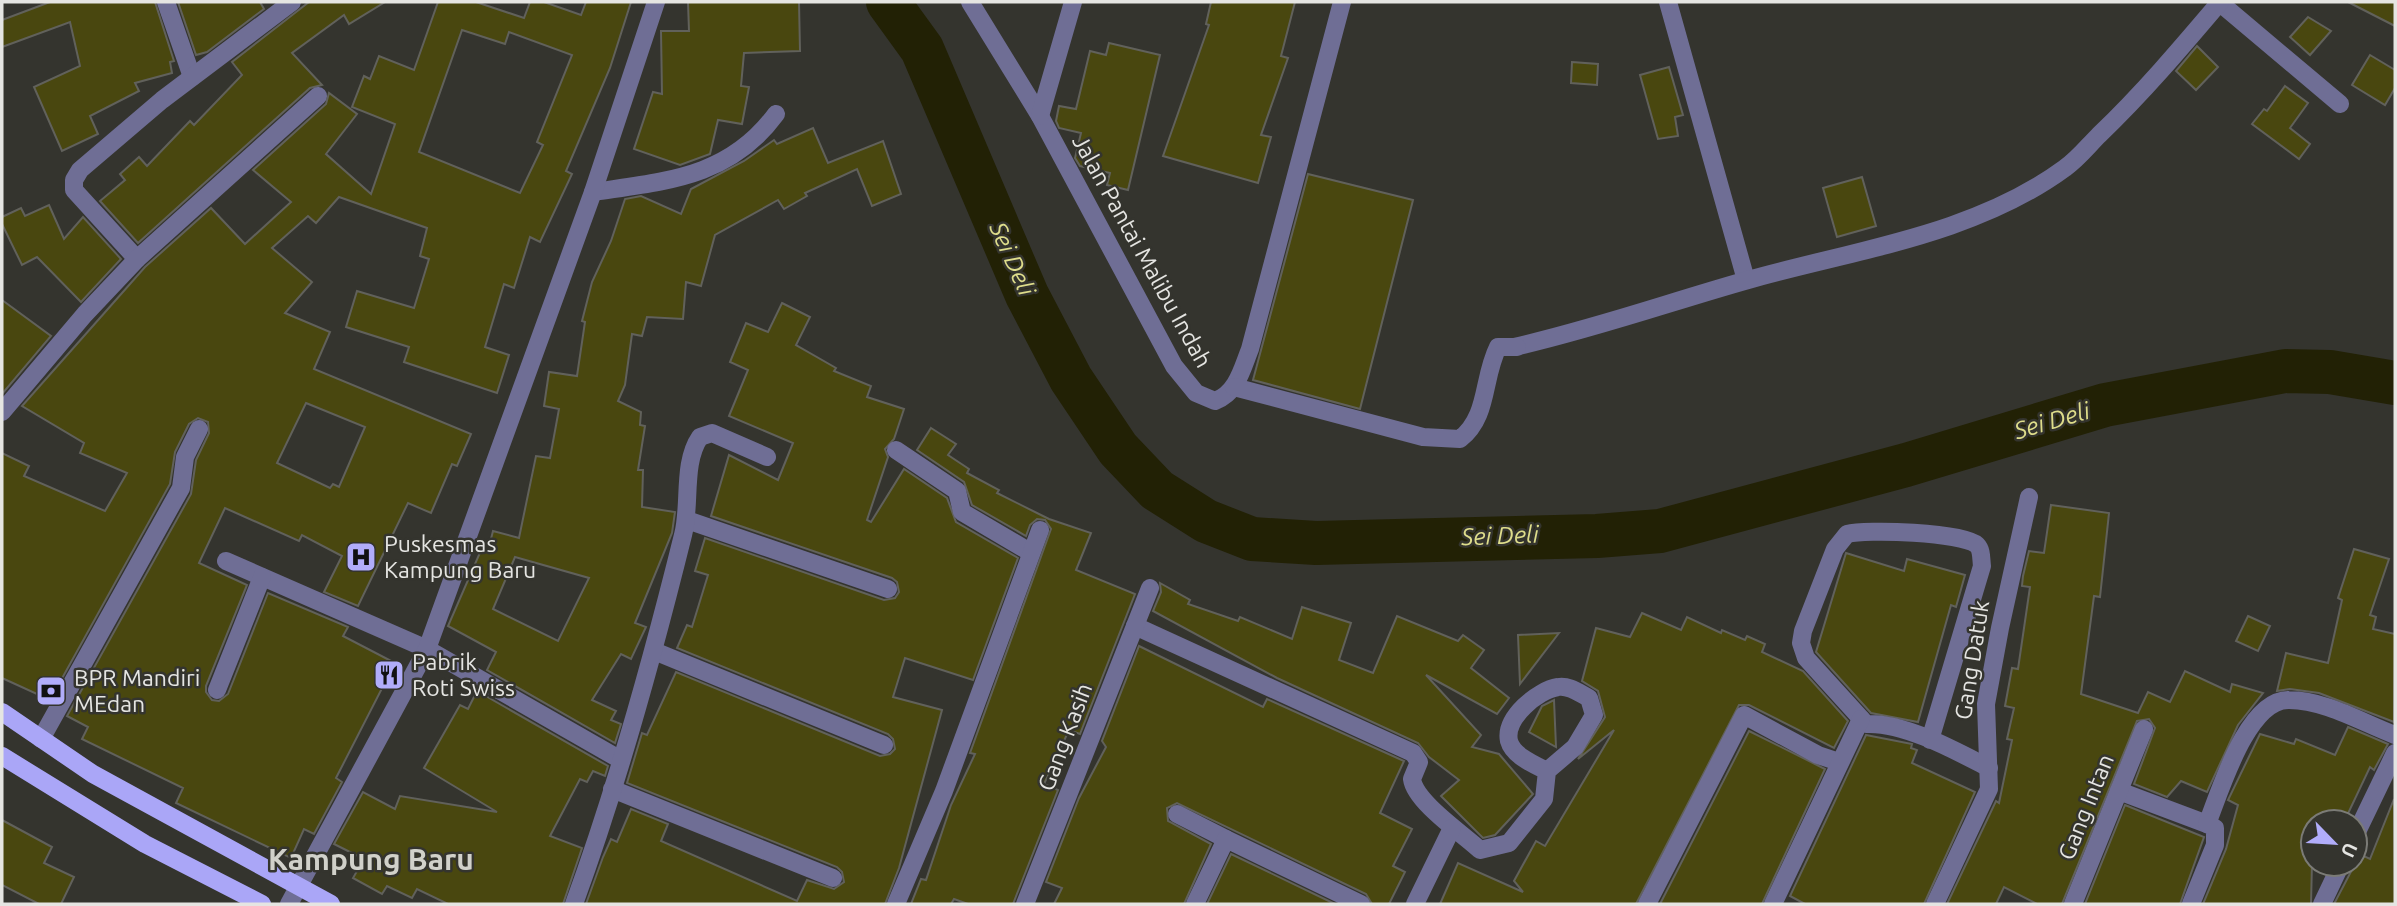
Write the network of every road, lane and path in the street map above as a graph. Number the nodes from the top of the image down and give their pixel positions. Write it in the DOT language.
graph roads {
  1 [pos="166,2"];
  2 [pos="292,2"];
  3 [pos="656,2"];
  4 [pos="970,2"];
  5 [pos="1073,2"];
  6 [pos="1342,2"];
  7 [pos="1668,2"];
  8 [pos="2219,2"];
  9 [pos="269,8"];
  10 [pos="192,77"];
  11 [pos="318,96"];
  12 [pos="2340,104"];
  13 [pos="776,114"];
  14 [pos="1040,116"];
  15 [pos="593,192"];
  16 [pos="136,259"];
  17 [pos="1746,280"];
  18 [pos="1234,387"];
  19 [pos="2,412"];
  20 [pos="199,429"];
  21 [pos="896,450"];
  22 [pos="767,457"];
  23 [pos="2029,497"];
  24 [pos="687,520"];
  25 [pos="1040,530"];
  26 [pos="1030,552"];
  27 [pos="226,561"];
  28 [pos="262,577"];
  29 [pos="1150,588"];
  30 [pos="888,589"];
  31 [pos="1135,626"];
  32 [pos="427,649"];
  33 [pos="653,651"];
  34 [pos="217,690"];
  35 [pos="2,712"];
  36 [pos="1861,719"];
  37 [pos="2144,729"];
  38 [pos="2395,735"];
  39 [pos="41,739"];
  40 [pos="1930,740"];
  41 [pos="884,745"];
  42 [pos="2395,753"];
  43 [pos="2,756"];
  44 [pos="621,760"];
  45 [pos="1839,762"];
  46 [pos="1989,768"];
  47 [pos="1548,771"];
  48 [pos="612,789"];
  49 [pos="2119,791"];
  50 [pos="2368,808"];
  51 [pos="1177,814"];
  52 [pos="2207,824"];
  53 [pos="1452,828"];
  54 [pos="1226,839"];
  55 [pos="833,878"];
  56 [pos="2334,878"];
  57 [pos="300,887"];
  58 [pos="2196,903"];
  59 [pos="262,904"];
  60 [pos="289,904"];
  61 [pos="331,904"];
  62 [pos="575,904"];
  63 [pos="895,904"];
  64 [pos="1025,904"];
  65 [pos="1195,904"];
  66 [pos="1361,904"];
  67 [pos="1415,904"];
  68 [pos="1647,904"];
  69 [pos="1773,904"];
  70 [pos="1935,904"];
  71 [pos="2073,904"];
  72 [pos="2322,904"];
  1 -- 10 [label="street"];
  2 -- 9 [label="street"];
  3 -- 15 [label="street"];
  4 -- 14 [label="street, Jalan Pantai Malibu Indah"];
  5 -- 14 [label="street"];
  6 -- 18 [label="street, Jalan Pantai Malibu Indah"];
  7 -- 17 [label="street"];
  8 -- 12 [label="street"];
  8 -- 17 [label="street"];
  9 -- 10 [label="street"];
  10 -- 16 [label="street"];
  11 -- 16 [label="street"];
  13 -- 15 [label="street"];
  14 -- 18 [label="street, Jalan Pantai Malibu Indah"];
  15 -- 32 [label="street"];
  16 -- 19 [label="street"];
  17 -- 18 [label="street"];
  20 -- 39 [label="street"];
  21 -- 26 [label="street"];
  22 -- 24 [label="street"];
  23 -- 46 [label="street, Gang Datuk"];
  24 -- 30 [label="street"];
  24 -- 33 [label="street"];
  25 -- 26 [label="street"];
  26 -- 63 [label="street"];
  27 -- 28 [label="street"];
  28 -- 32 [label="street"];
  28 -- 34 [label="street"];
  29 -- 31 [label="street, Gang Kasih"];
  31 -- 53 [label="street"];
  31 -- 64 [label="street, Gang Kasih"];
  32 -- 44 [label="street"];
  32 -- 57 [label="street"];
  33 -- 41 [label="street"];
  33 -- 44 [label="street"];
  35 -- 39 [label="main road"];
  36 -- 40 [label="street"];
  36 -- 40 [label="street"];
  36 -- 45 [label="street"];
  37 -- 49 [label="street, Gang Intan"];
  38 -- 52 [label="street"];
  39 -- 57 [label="main road"];
  40 -- 46 [label="street"];
  42 -- 50 [label="street"];
  43 -- 59 [label="main road"];
  44 -- 48 [label="street"];
  45 -- 68 [label="street"];
  45 -- 69 [label="street"];
  46 -- 70 [label="street, Gang Datuk"];
  47 -- 47 [label="street"];
  47 -- 53 [label="street"];
  48 -- 55 [label="street"];
  48 -- 62 [label="street"];
  49 -- 52 [label="street"];
  49 -- 71 [label="street, Gang Intan"];
  51 -- 54 [label="street"];
  52 -- 58 [label="street"];
  53 -- 67 [label="street"];
  54 -- 65 [label="street"];
  54 -- 66 [label="street"];
  56 -- 72 [label="street"];
  57 -- 60 [label="street"];
  57 -- 61 [label="main road"];
}
